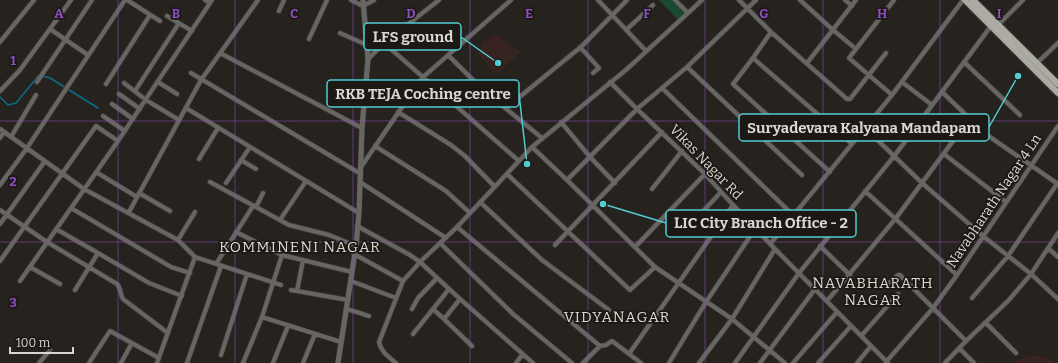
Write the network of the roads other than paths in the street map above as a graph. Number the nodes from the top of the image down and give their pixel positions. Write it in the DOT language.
graph roads {
  1 [pos="34,0"];
  2 [pos="71,0"];
  3 [pos="92,0"];
  4 [pos="126,0"];
  5 [pos="205,0"];
  6 [pos="258,0"];
  7 [pos="284,0"];
  8 [pos="327,0"];
  9 [pos="351,0"];
  10 [pos="363,0"];
  11 [pos="374,0"];
  12 [pos="439,0"];
  13 [pos="511,0"];
  14 [pos="598,0"];
  15 [pos="626,0"];
  16 [pos="675,0"];
  17 [pos="702,0"];
  18 [pos="739,0"];
  19 [pos="756,0"];
  20 [pos="800,0"];
  21 [pos="845,0"];
  22 [pos="856,0"];
  23 [pos="894,0"];
  24 [pos="964,0"];
  25 [pos="973,0"];
  26 [pos="1023,0"];
  27 [pos="211,2"];
  28 [pos="653,5"];
  29 [pos="363,6"];
  30 [pos="852,6"];
  31 [pos="748,8"];
  32 [pos="279,11"];
  33 [pos="688,14"];
  34 [pos="150,15"];
  35 [pos="612,15"];
  36 [pos="167,16"];
  37 [pos="160,21"];
  38 [pos="179,23"];
  39 [pos="998,25"];
  40 [pos="991,26"];
  41 [pos="50,29"];
  42 [pos="626,30"];
  43 [pos="833,30"];
  44 [pos="192,31"];
  45 [pos="366,31"];
  46 [pos="771,32"];
  47 [pos="340,33"];
  48 [pos="309,39"];
  49 [pos="65,40"];
  50 [pos="0,42"];
  51 [pos="1058,43"];
  52 [pos="384,44"];
  53 [pos="367,45"];
  54 [pos="580,47"];
  55 [pos="856,49"];
  56 [pos="646,51"];
  57 [pos="220,53"];
  58 [pos="886,53"];
  59 [pos="88,55"];
  60 [pos="448,56"];
  61 [pos="753,58"];
  62 [pos="368,59"];
  63 [pos="964,62"];
  64 [pos="807,63"];
  65 [pos="1037,63"];
  66 [pos="687,67"];
  67 [pos="593,73"];
  68 [pos="192,74"];
  69 [pos="868,76"];
  70 [pos="422,78"];
  71 [pos="38,80"];
  72 [pos="201,80"];
  73 [pos="158,82"];
  74 [pos="610,82"];
  75 [pos="902,82"];
  76 [pos="124,83"];
  77 [pos="106,84"];
  78 [pos="1058,84"];
  79 [pos="662,88"];
  80 [pos="135,90"];
  81 [pos="0,91"];
  82 [pos="942,92"];
  83 [pos="1058,92"];
  84 [pos="119,94"];
  85 [pos="177,94"];
  86 [pos="36,95"];
  87 [pos="892,95"];
  88 [pos="146,100"];
  89 [pos="112,104"];
  90 [pos="932,105"];
  91 [pos="186,108"];
  92 [pos="506,108"];
  93 [pos="140,109"];
  94 [pos="637,109"];
  95 [pos="398,112"];
  96 [pos="1020,115"];
  97 [pos="103,116"];
  98 [pos="970,118"];
  99 [pos="133,119"];
  100 [pos="179,120"];
  101 [pos="561,122"];
  102 [pos="1058,126"];
  103 [pos="218,128"];
  104 [pos="362,128"];
  105 [pos="865,128"];
  106 [pos="0,129"];
  107 [pos="125,131"];
  108 [pos="4,132"];
  109 [pos="662,132"];
  110 [pos="11,137"];
  111 [pos="0,138"];
  112 [pos="542,138"];
  113 [pos="118,141"];
  114 [pos="852,144"];
  115 [pos="375,146"];
  116 [pos="250,147"];
  117 [pos="532,147"];
  118 [pos="27,148"];
  119 [pos="682,151"];
  120 [pos="944,154"];
  121 [pos="895,155"];
  122 [pos="590,157"];
  123 [pos="199,159"];
  124 [pos="241,160"];
  125 [pos="45,161"];
  126 [pos="519,161"];
  127 [pos="1031,165"];
  128 [pos="361,168"];
  129 [pos="256,169"];
  130 [pos="96,172"];
  131 [pos="830,172"];
  132 [pos="62,173"];
  133 [pos="361,174"];
  134 [pos="507,174"];
  135 [pos="705,174"];
  136 [pos="802,175"];
  137 [pos="567,180"];
  138 [pos="306,181"];
  139 [pos="210,182"];
  140 [pos="360,182"];
  141 [pos="226,183"];
  142 [pos="615,183"];
  143 [pos="922,183"];
  144 [pos="1058,184"];
  145 [pos="0,185"];
  146 [pos="495,186"];
  147 [pos="84,189"];
  148 [pos="652,189"];
  149 [pos="865,191"];
  150 [pos="721,192"];
  151 [pos="263,193"];
  152 [pos="138,195"];
  153 [pos="480,202"];
  154 [pos="1006,202"];
  155 [pos="733,205"];
  156 [pos="254,206"];
  157 [pos="593,206"];
  158 [pos="71,208"];
  159 [pos="0,210"];
  160 [pos="170,211"];
  161 [pos="129,212"];
  162 [pos="195,212"];
  163 [pos="359,213"];
  164 [pos="470,213"];
  165 [pos="6,215"];
  166 [pos="794,216"];
  167 [pos="896,218"];
  168 [pos="280,220"];
  169 [pos="693,222"];
  170 [pos="0,224"];
  171 [pos="357,226"];
  172 [pos="25,227"];
  173 [pos="457,227"];
  174 [pos="56,229"];
  175 [pos="755,229"];
  176 [pos="236,232"];
  177 [pos="568,232"];
  178 [pos="1058,233"];
  179 [pos="983,236"];
  180 [pos="446,238"];
  181 [pos="178,240"];
  182 [pos="47,242"];
  183 [pos="440,243"];
  184 [pos="770,244"];
  185 [pos="555,245"];
  186 [pos="356,246"];
  187 [pos="820,246"];
  188 [pos="635,247"];
  189 [pos="1048,248"];
  190 [pos="775,250"];
  191 [pos="98,253"];
  192 [pos="354,254"];
  193 [pos="282,255"];
  194 [pos="1008,256"];
  195 [pos="1058,257"];
  196 [pos="195,258"];
  197 [pos="303,260"];
  198 [pos="0,261"];
  199 [pos="420,262"];
  200 [pos="216,264"];
  201 [pos="221,266"];
  202 [pos="30,267"];
  203 [pos="88,267"];
  204 [pos="654,267"];
  205 [pos="352,272"];
  206 [pos="190,273"];
  207 [pos="799,273"];
  208 [pos="247,274"];
  209 [pos="1031,274"];
  210 [pos="850,275"];
  211 [pos="958,275"];
  212 [pos="437,278"];
  213 [pos="20,280"];
  214 [pos="351,281"];
  215 [pos="403,281"];
  216 [pos="272,283"];
  217 [pos="677,283"];
  218 [pos="60,284"];
  219 [pos="281,285"];
  220 [pos="887,285"];
  221 [pos="449,289"];
  222 [pos="815,289"];
  223 [pos="75,290"];
  224 [pos="291,290"];
  225 [pos="297,291"];
  226 [pos="898,294"];
  227 [pos="182,296"];
  228 [pos="396,298"];
  229 [pos="972,298"];
  230 [pos="460,299"];
  231 [pos="1058,299"];
  232 [pos="348,300"];
  233 [pos="706,302"];
  234 [pos="827,302"];
  235 [pos="933,308"];
  236 [pos="347,309"];
  237 [pos="412,309"];
  238 [pos="433,309"];
  239 [pos="609,310"];
  240 [pos="837,312"];
  241 [pos="370,316"];
  242 [pos="262,317"];
  243 [pos="444,319"];
  244 [pos="732,319"];
  245 [pos="986,323"];
  246 [pos="288,326"];
  247 [pos="851,326"];
  248 [pos="168,333"];
  249 [pos="315,334"];
  250 [pos="413,334"];
  251 [pos="861,336"];
  252 [pos="754,337"];
  253 [pos="966,341"];
  254 [pos="341,342"];
  255 [pos="132,343"];
  256 [pos="472,346"];
  257 [pos="600,346"];
  258 [pos="871,346"];
  259 [pos="959,348"];
  260 [pos="50,350"];
  261 [pos="769,350"];
  262 [pos="1016,353"];
  263 [pos="523,354"];
  264 [pos="628,354"];
  265 [pos="221,355"];
  266 [pos="587,359"];
  267 [pos="158,361"];
  268 [pos="887,362"];
  269 [pos="39,363"];
  270 [pos="89,363"];
  271 [pos="121,363"];
  272 [pos="187,363"];
  273 [pos="243,363"];
  274 [pos="273,363"];
  275 [pos="303,363"];
  276 [pos="338,363"];
  277 [pos="396,363"];
  278 [pos="516,363"];
  279 [pos="533,363"];
  280 [pos="572,363"];
  281 [pos="583,363"];
  282 [pos="592,363"];
  283 [pos="641,363"];
  284 [pos="669,363"];
  285 [pos="699,363"];
  286 [pos="735,363"];
  287 [pos="760,363"];
  288 [pos="785,363"];
  289 [pos="793,363"];
  290 [pos="818,363"];
  291 [pos="857,363"];
  292 [pos="945,363"];
  293 [pos="974,363"];
  1 -- 50 [label="street"];
  2 -- 41 [label="street"];
  3 -- 49 [label="street"];
  4 -- 34 [label="street"];
  4 -- 59 [label="street"];
  5 -- 27 [label="street"];
  6 -- 57 [label="street"];
  7 -- 32 [label="street"];
  8 -- 48 [label="street"];
  9 -- 29 [label="street"];
  10 -- 29 [label="street"];
  11 -- 29 [label="street"];
  12 -- 52 [label="street"];
  13 -- 60 [label="street"];
  14 -- 35 [label="street"];
  15 -- 35 [label="street"];
  16 -- 33 [label="street"];
  17 -- 33 [label="street"];
  18 -- 31 [label="street"];
  19 -- 31 [label="street"];
  20 -- 43 [label="street"];
  21 -- 30 [label="street"];
  22 -- 30 [label="street"];
  23 -- 55 [label="street"];
  24 -- 40 [label="main road"];
  24 -- 75 [label="street"];
  25 -- 39 [label="main road"];
  26 -- 39 [label="street"];
  27 -- 44 [label="street"];
  28 -- 42 [label="street"];
  29 -- 45 [label="street"];
  30 -- 43 [label="street"];
  31 -- 46 [label="street"];
  31 -- 66 [label="street"];
  33 -- 56 [label="street"];
  34 -- 37 [label="street"];
  34 -- 77 [label="street"];
  35 -- 42 [label="street"];
  35 -- 54 [label="street"];
  36 -- 38 [label="street"];
  38 -- 44 [label="street"];
  38 -- 80 [label="street"];
  39 -- 65 [label="main road"];
  40 -- 63 [label="street"];
  40 -- 83 [label="main road"];
  41 -- 49 [label="street"];
  41 -- 81 [label="street"];
  42 -- 56 [label="street"];
  43 -- 55 [label="street"];
  43 -- 64 [label="street"];
  44 -- 73 [label="street"];
  45 -- 52 [label="street"];
  45 -- 53 [label="street"];
  46 -- 61 [label="street"];
  46 -- 64 [label="street"];
  47 -- 53 [label="street"];
  49 -- 59 [label="street"];
  49 -- 71 [label="street"];
  51 -- 65 [label="street"];
  52 -- 62 [label="street"];
  52 -- 70 [label="street"];
  53 -- 62 [label="street"];
  54 -- 67 [label="street"];
  54 -- 92 [label="street"];
  55 -- 69 [label="street"];
  56 -- 74 [label="street"];
  57 -- 72 [label="street"];
  57 -- 104 [label="street"];
  58 -- 69 [label="street"];
  59 -- 118 [label="street"];
  60 -- 70 [label="street"];
  60 -- 92 [label="street"];
  61 -- 114 [label="street"];
  61 -- 131 [label="street"];
  62 -- 104 [label="street"];
  63 -- 82 [label="street"];
  63 -- 96 [label="street"];
  64 -- 69 [label="street"];
  65 -- 78 [label="main road"];
  66 -- 79 [label="street"];
  66 -- 136 [label="street"];
  68 -- 72 [label="street"];
  69 -- 87 [label="street"];
  70 -- 95 [label="street"];
  70 -- 126 [label="street"];
  72 -- 91 [label="street"];
  72 -- 133 [label="street"];
  73 -- 85 [label="street"];
  73 -- 88 [label="street"];
  74 -- 94 [label="street, Vikas Nagar Rd"];
  74 -- 101 [label="street"];
  75 -- 87 [label="street"];
  75 -- 90 [label="street"];
  76 -- 80 [label="street"];
  79 -- 94 [label="street"];
  79 -- 166 [label="street"];
  80 -- 88 [label="street"];
  82 -- 90 [label="street"];
  82 -- 98 [label="street"];
  84 -- 93 [label="street"];
  86 -- 110 [label="street"];
  87 -- 105 [label="street"];
  88 -- 93 [label="street"];
  88 -- 100 [label="street"];
  89 -- 99 [label="street"];
  90 -- 121 [label="street"];
  91 -- 100 [label="street"];
  91 -- 103 [label="street"];
  92 -- 112 [label="street"];
  93 -- 99 [label="street"];
  94 -- 109 [label="street, Vikas Nagar Rd"];
  94 -- 122 [label="street"];
  95 -- 115 [label="street"];
  95 -- 146 [label="street"];
  97 -- 107 [label="street"];
  98 -- 120 [label="street"];
  98 -- 127 [label="street"];
  99 -- 107 [label="street"];
  100 -- 152 [label="street"];
  101 -- 112 [label="street"];
  101 -- 122 [label="street"];
  102 -- 127 [label="street, Navabharath Nagar 4 Ln"];
  103 -- 116 [label="street"];
  103 -- 123 [label="street"];
  104 -- 128 [label="street"];
  105 -- 114 [label="street"];
  105 -- 121 [label="street"];
  106 -- 108 [label="street"];
  107 -- 113 [label="street"];
  108 -- 110 [label="street"];
  108 -- 111 [label="street"];
  109 -- 119 [label="street, Vikas Nagar Rd"];
  109 -- 142 [label="street"];
  110 -- 118 [label="street"];
  112 -- 117 [label="street"];
  113 -- 130 [label="street"];
  113 -- 132 [label="street"];
  114 -- 131 [label="street"];
  115 -- 128 [label="street"];
  115 -- 164 [label="street"];
  116 -- 124 [label="street"];
  116 -- 138 [label="street"];
  117 -- 126 [label="street"];
  117 -- 137 [label="street"];
  118 -- 125 [label="street"];
  118 -- 145 [label="street"];
  119 -- 135 [label="street, Vikas Nagar Rd"];
  119 -- 148 [label="street"];
  120 -- 143 [label="street"];
  120 -- 154 [label="street"];
  121 -- 143 [label="street"];
  121 -- 149 [label="street"];
  122 -- 137 [label="street"];
  122 -- 142 [label="street"];
  124 -- 129 [label="street"];
  124 -- 141 [label="street"];
  125 -- 132 [label="street"];
  125 -- 165 [label="street"];
  126 -- 134 [label="street"];
  127 -- 144 [label="street"];
  127 -- 154 [label="street, Navabharath Nagar 4 Ln"];
  128 -- 133 [label="street"];
  130 -- 147 [label="street"];
  130 -- 152 [label="street"];
  131 -- 166 [label="street"];
  132 -- 147 [label="street"];
  132 -- 172 [label="street"];
  133 -- 140 [label="street"];
  134 -- 146 [label="street"];
  134 -- 177 [label="street"];
  135 -- 150 [label="street, Vikas Nagar Rd"];
  135 -- 188 [label="street"];
  137 -- 157 [label="street"];
  138 -- 163 [label="street"];
  138 -- 168 [label="street"];
  139 -- 156 [label="street"];
  140 -- 163 [label="street"];
  140 -- 180 [label="street"];
  142 -- 157 [label="street"];
  143 -- 167 [label="street"];
  143 -- 179 [label="street"];
  144 -- 194 [label="street"];
  146 -- 153 [label="street"];
  147 -- 158 [label="street"];
  147 -- 161 [label="street"];
  149 -- 167 [label="street"];
  149 -- 187 [label="street"];
  150 -- 155 [label="street, Vikas Nagar Rd"];
  150 -- 169 [label="street"];
  151 -- 156 [label="street"];
  152 -- 160 [label="street"];
  152 -- 161 [label="street"];
  153 -- 164 [label="street"];
  153 -- 239 [label="street"];
  154 -- 179 [label="street, Navabharath Nagar 4 Ln"];
  155 -- 175 [label="street, Vikas Nagar Rd"];
  155 -- 217 [label="street"];
  156 -- 168 [label="street"];
  156 -- 176 [label="street"];
  157 -- 177 [label="street"];
  157 -- 188 [label="street"];
  158 -- 174 [label="street"];
  158 -- 206 [label="street"];
  159 -- 165 [label="street"];
  161 -- 181 [label="street"];
  162 -- 181 [label="street"];
  163 -- 171 [label="street"];
  164 -- 173 [label="street"];
  165 -- 170 [label="street"];
  165 -- 172 [label="street"];
  166 -- 184 [label="street"];
  167 -- 210 [label="street"];
  167 -- 211 [label="street"];
  168 -- 186 [label="street"];
  171 -- 186 [label="street"];
  171 -- 199 [label="street"];
  172 -- 182 [label="street"];
  172 -- 198 [label="street"];
  173 -- 180 [label="street"];
  173 -- 257 [label="street"];
  174 -- 182 [label="street"];
  174 -- 191 [label="street"];
  175 -- 184 [label="street, Vikas Nagar Rd"];
  175 -- 233 [label="street"];
  176 -- 193 [label="street"];
  176 -- 200 [label="street"];
  177 -- 185 [label="street"];
  177 -- 204 [label="street"];
  178 -- 189 [label="street"];
  179 -- 194 [label="street"];
  179 -- 211 [label="street, Navabharath Nagar 4 Ln"];
  180 -- 183 [label="street"];
  181 -- 196 [label="street"];
  182 -- 202 [label="street"];
  182 -- 203 [label="street"];
  183 -- 199 [label="street"];
  183 -- 280 [label="street"];
  184 -- 190 [label="street, Vikas Nagar Rd"];
  186 -- 192 [label="street"];
  187 -- 207 [label="street"];
  187 -- 210 [label="street"];
  188 -- 204 [label="street"];
  189 -- 195 [label="street"];
  189 -- 209 [label="street"];
  190 -- 207 [label="street, Vikas Nagar Rd"];
  190 -- 244 [label="street"];
  191 -- 203 [label="street"];
  191 -- 227 [label="street"];
  192 -- 205 [label="street"];
  192 -- 215 [label="street"];
  193 -- 197 [label="street"];
  193 -- 216 [label="street"];
  194 -- 209 [label="street"];
  194 -- 229 [label="street"];
  196 -- 200 [label="street"];
  196 -- 206 [label="street"];
  197 -- 205 [label="street"];
  197 -- 225 [label="street"];
  199 -- 212 [label="street"];
  199 -- 215 [label="street"];
  200 -- 201 [label="street"];
  201 -- 208 [label="street"];
  201 -- 272 [label="street"];
  202 -- 213 [label="street"];
  202 -- 218 [label="street"];
  203 -- 223 [label="street"];
  203 -- 248 [label="street"];
  204 -- 217 [label="street"];
  205 -- 214 [label="street"];
  206 -- 227 [label="street"];
  207 -- 222 [label="street, Vikas Nagar Rd"];
  207 -- 252 [label="street"];
  208 -- 216 [label="street"];
  208 -- 265 [label="street"];
  209 -- 231 [label="street"];
  209 -- 245 [label="street"];
  210 -- 234 [label="street"];
  211 -- 235 [label="street, Navabharath Nagar 4 Ln"];
  212 -- 221 [label="street"];
  212 -- 237 [label="street"];
  214 -- 228 [label="street"];
  214 -- 232 [label="street"];
  215 -- 228 [label="street"];
  216 -- 219 [label="street"];
  216 -- 242 [label="street"];
  217 -- 233 [label="street"];
  217 -- 264 [label="street"];
  220 -- 235 [label="street"];
  221 -- 230 [label="street"];
  221 -- 238 [label="street"];
  222 -- 234 [label="street, Vikas Nagar Rd"];
  222 -- 261 [label="street"];
  224 -- 225 [label="street"];
  225 -- 232 [label="street"];
  226 -- 251 [label="street"];
  227 -- 248 [label="street"];
  228 -- 277 [label="street"];
  230 -- 243 [label="street"];
  230 -- 263 [label="street"];
  232 -- 236 [label="street"];
  233 -- 244 [label="street"];
  233 -- 284 [label="street"];
  234 -- 240 [label="street, Vikas Nagar Rd"];
  235 -- 253 [label="street"];
  235 -- 268 [label="street, Navabharath Nagar 4 Ln"];
  236 -- 241 [label="street"];
  236 -- 254 [label="street"];
  238 -- 243 [label="street"];
  238 -- 250 [label="street"];
  240 -- 247 [label="street, Vikas Nagar Rd"];
  240 -- 289 [label="street"];
  242 -- 246 [label="street"];
  242 -- 273 [label="street"];
  243 -- 256 [label="street"];
  244 -- 252 [label="street"];
  244 -- 285 [label="street"];
  245 -- 253 [label="street"];
  245 -- 262 [label="street"];
  246 -- 249 [label="street"];
  246 -- 274 [label="street"];
  247 -- 251 [label="street, Vikas Nagar Rd"];
  247 -- 290 [label="street"];
  248 -- 267 [label="street"];
  249 -- 254 [label="street"];
  249 -- 275 [label="street"];
  251 -- 258 [label="street, Vikas Nagar Rd"];
  252 -- 261 [label="street"];
  252 -- 286 [label="street"];
  253 -- 259 [label="street"];
  254 -- 276 [label="street"];
  255 -- 267 [label="street"];
  255 -- 270 [label="street"];
  255 -- 271 [label="street"];
  257 -- 264 [label="street"];
  257 -- 266 [label="street"];
  258 -- 268 [label="street, Vikas Nagar Rd"];
  258 -- 291 [label="street"];
  259 -- 292 [label="street"];
  259 -- 293 [label="street"];
  260 -- 269 [label="street"];
  261 -- 287 [label="street"];
  261 -- 288 [label="street"];
  263 -- 278 [label="street"];
  263 -- 279 [label="street"];
  264 -- 283 [label="street"];
  266 -- 281 [label="street"];
  266 -- 282 [label="street"];
}
